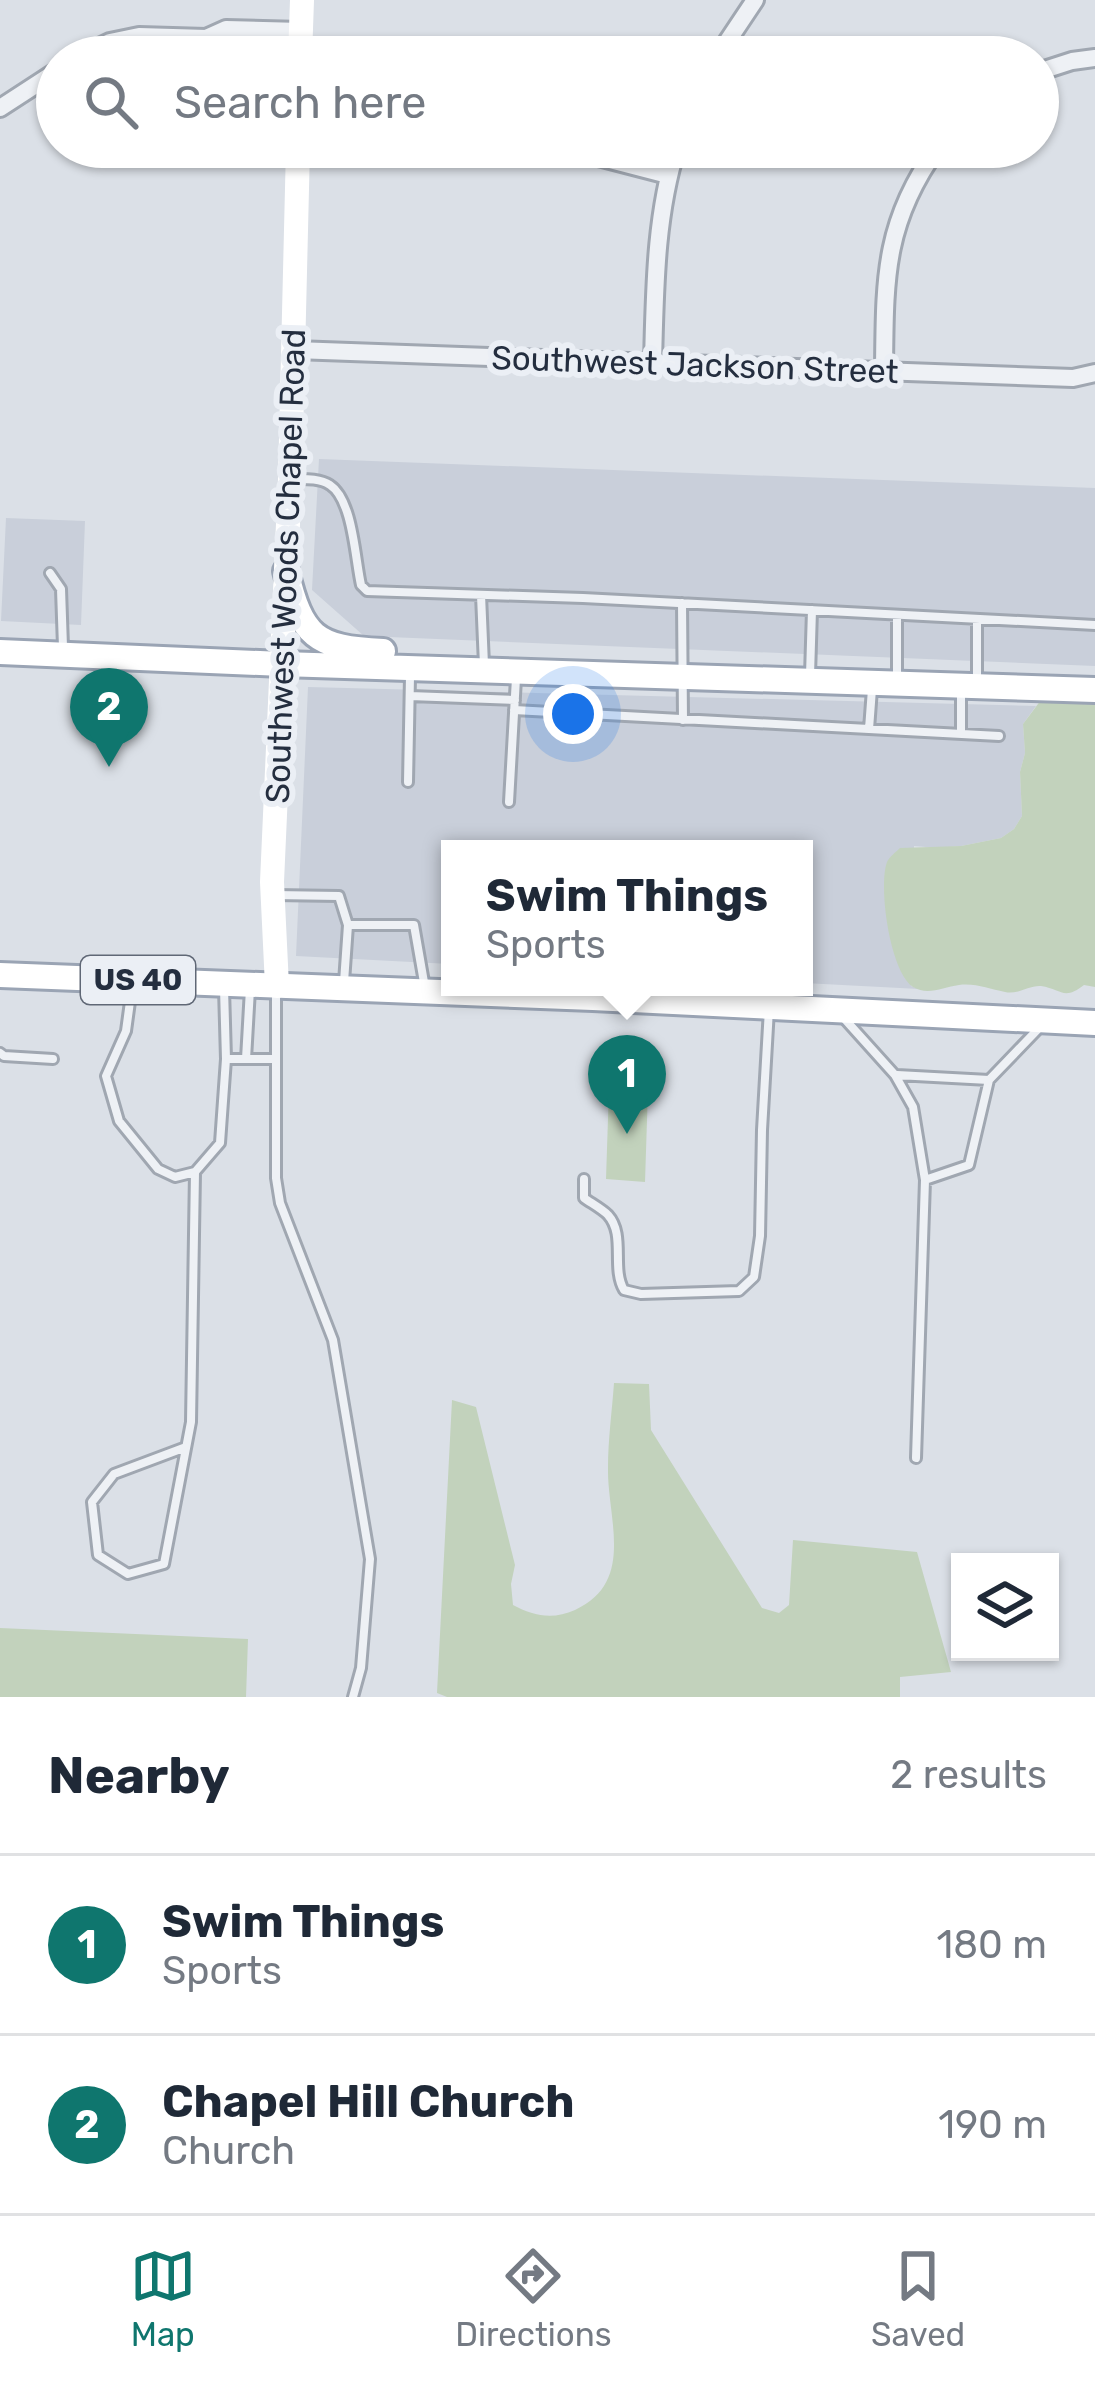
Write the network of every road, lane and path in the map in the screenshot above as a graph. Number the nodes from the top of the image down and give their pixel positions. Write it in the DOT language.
graph roads {
  1 [pos="302,0"];
  2 [pos="754,0"];
  3 [pos="210,36"];
  4 [pos="256,36"];
  5 [pos="300,36"];
  6 [pos="731,36"];
  7 [pos="1095,58"];
  8 [pos="1059,65"];
  9 [pos="36,85"];
  10 [pos="0,108"];
  11 [pos="298,168"];
  12 [pos="641,168"];
  13 [pos="670,168"];
  14 [pos="923,168"];
  15 [pos="668,175"];
  16 [pos="295,350"];
  17 [pos="653,362"];
  18 [pos="884,370"];
  19 [pos="1095,373"];
  20 [pos="290,479"];
  21 [pos="286,571"];
  22 [pos="50,573"];
  23 [pos="482,595"];
  24 [pos="682,603"];
  25 [pos="812,610"];
  26 [pos="897,614"];
  27 [pos="977,619"];
  28 [pos="1095,625"];
  29 [pos="0,652"];
  30 [pos="63,655"];
  31 [pos="282,664"];
  32 [pos="410,668"];
  33 [pos="484,670"];
  34 [pos="517,671"];
  35 [pos="683,676"];
  36 [pos="810,680"];
  37 [pos="885,683"];
  38 [pos="969,686"];
  39 [pos="1095,690"];
  40 [pos="410,697"];
  41 [pos="515,705"];
  42 [pos="682,720"];
  43 [pos="869,730"];
  44 [pos="961,734"];
  45 [pos="999,736"];
  46 [pos="408,782"];
  47 [pos="509,802"];
  48 [pos="273,895"];
  49 [pos="348,925"];
  50 [pos="0,975"];
  51 [pos="133,980"];
  52 [pos="224,984"];
  53 [pos="250,985"];
  54 [pos="277,986"];
  55 [pos="344,988"];
  56 [pos="426,992"];
  57 [pos="441,992"];
  58 [pos="599,996"];
  59 [pos="770,1007"];
  60 [pos="838,1011"];
  61 [pos="1046,1021"];
  62 [pos="1095,1024"];
  63 [pos="0,1053"];
  64 [pos="53,1059"];
  65 [pos="226,1059"];
  66 [pos="246,1059"];
  67 [pos="276,1059"];
  68 [pos="896,1075"];
  69 [pos="989,1080"];
  70 [pos="195,1172"];
  71 [pos="584,1179"];
  72 [pos="925,1180"];
  73 [pos="186,1447"];
  74 [pos="916,1458"];
  75 [pos="353,1697"];
  1 -- 5 [label="main road"];
  2 -- 6 [label="street"];
  3 -- 4 [label="street"];
  7 -- 8 [label="street"];
  9 -- 10 [label="street"];
  11 -- 16 [label="main road, Southwest Woods Chapel Road"];
  12 -- 15 [label="street"];
  13 -- 15 [label="street"];
  14 -- 18 [label="street"];
  15 -- 17 [label="street"];
  16 -- 17 [label="street, Southwest Jackson Street"];
  16 -- 20 [label="main road, Southwest Woods Chapel Road"];
  17 -- 18 [label="street, Southwest Jackson Street"];
  18 -- 19 [label="street, Southwest Jackson Street"];
  20 -- 21 [label="main road, Southwest Woods Chapel Road"];
  20 -- 23 [label="lane"];
  21 -- 31 [label="main road, Southwest Woods Chapel Road"];
  21 -- 33 [label="main road"];
  22 -- 30 [label="lane"];
  23 -- 24 [label="lane"];
  23 -- 33 [label="lane"];
  24 -- 25 [label="lane"];
  24 -- 35 [label="lane"];
  25 -- 26 [label="lane"];
  25 -- 36 [label="lane"];
  26 -- 27 [label="lane"];
  26 -- 37 [label="lane"];
  27 -- 28 [label="lane"];
  27 -- 38 [label="lane"];
  29 -- 30 [label="main road"];
  30 -- 31 [label="main road"];
  31 -- 32 [label="main road"];
  31 -- 48 [label="main road, Southwest Woods Chapel Road"];
  32 -- 33 [label="main road"];
  32 -- 40 [label="lane"];
  33 -- 34 [label="main road"];
  34 -- 35 [label="main road"];
  34 -- 41 [label="lane"];
  35 -- 36 [label="main road"];
  35 -- 42 [label="lane"];
  36 -- 37 [label="main road"];
  37 -- 38 [label="main road"];
  37 -- 43 [label="lane"];
  38 -- 39 [label="main road"];
  38 -- 44 [label="lane"];
  40 -- 41 [label="lane"];
  40 -- 46 [label="lane"];
  41 -- 42 [label="lane"];
  41 -- 47 [label="lane"];
  42 -- 43 [label="lane"];
  43 -- 44 [label="lane"];
  44 -- 45 [label="lane"];
  48 -- 49 [label="lane"];
  48 -- 54 [label="main road, Southwest Woods Chapel Road"];
  49 -- 55 [label="lane"];
  49 -- 56 [label="lane"];
  50 -- 51 [label="main road, US 40"];
  51 -- 52 [label="main road, US 40"];
  51 -- 70 [label="lane"];
  52 -- 53 [label="main road, US 40"];
  52 -- 65 [label="lane"];
  53 -- 54 [label="main road, US 40"];
  53 -- 66 [label="lane"];
  54 -- 55 [label="main road, US 40"];
  54 -- 67 [label="lane"];
  55 -- 56 [label="main road, US 40"];
  56 -- 57 [label="main road, US 40"];
  58 -- 59 [label="main road, US 40"];
  59 -- 60 [label="main road, US 40"];
  59 -- 71 [label="lane"];
  60 -- 61 [label="main road, US 40"];
  60 -- 68 [label="lane"];
  61 -- 62 [label="main road, US 40"];
  61 -- 69 [label="lane"];
  63 -- 64 [label="lane"];
  65 -- 66 [label="lane"];
  65 -- 70 [label="lane"];
  66 -- 67 [label="lane"];
  67 -- 75 [label="lane"];
  68 -- 69 [label="lane"];
  68 -- 72 [label="lane"];
  69 -- 72 [label="lane"];
  70 -- 73 [label="lane"];
  72 -- 74 [label="lane"];
  73 -- 73 [label="lane"];
}
